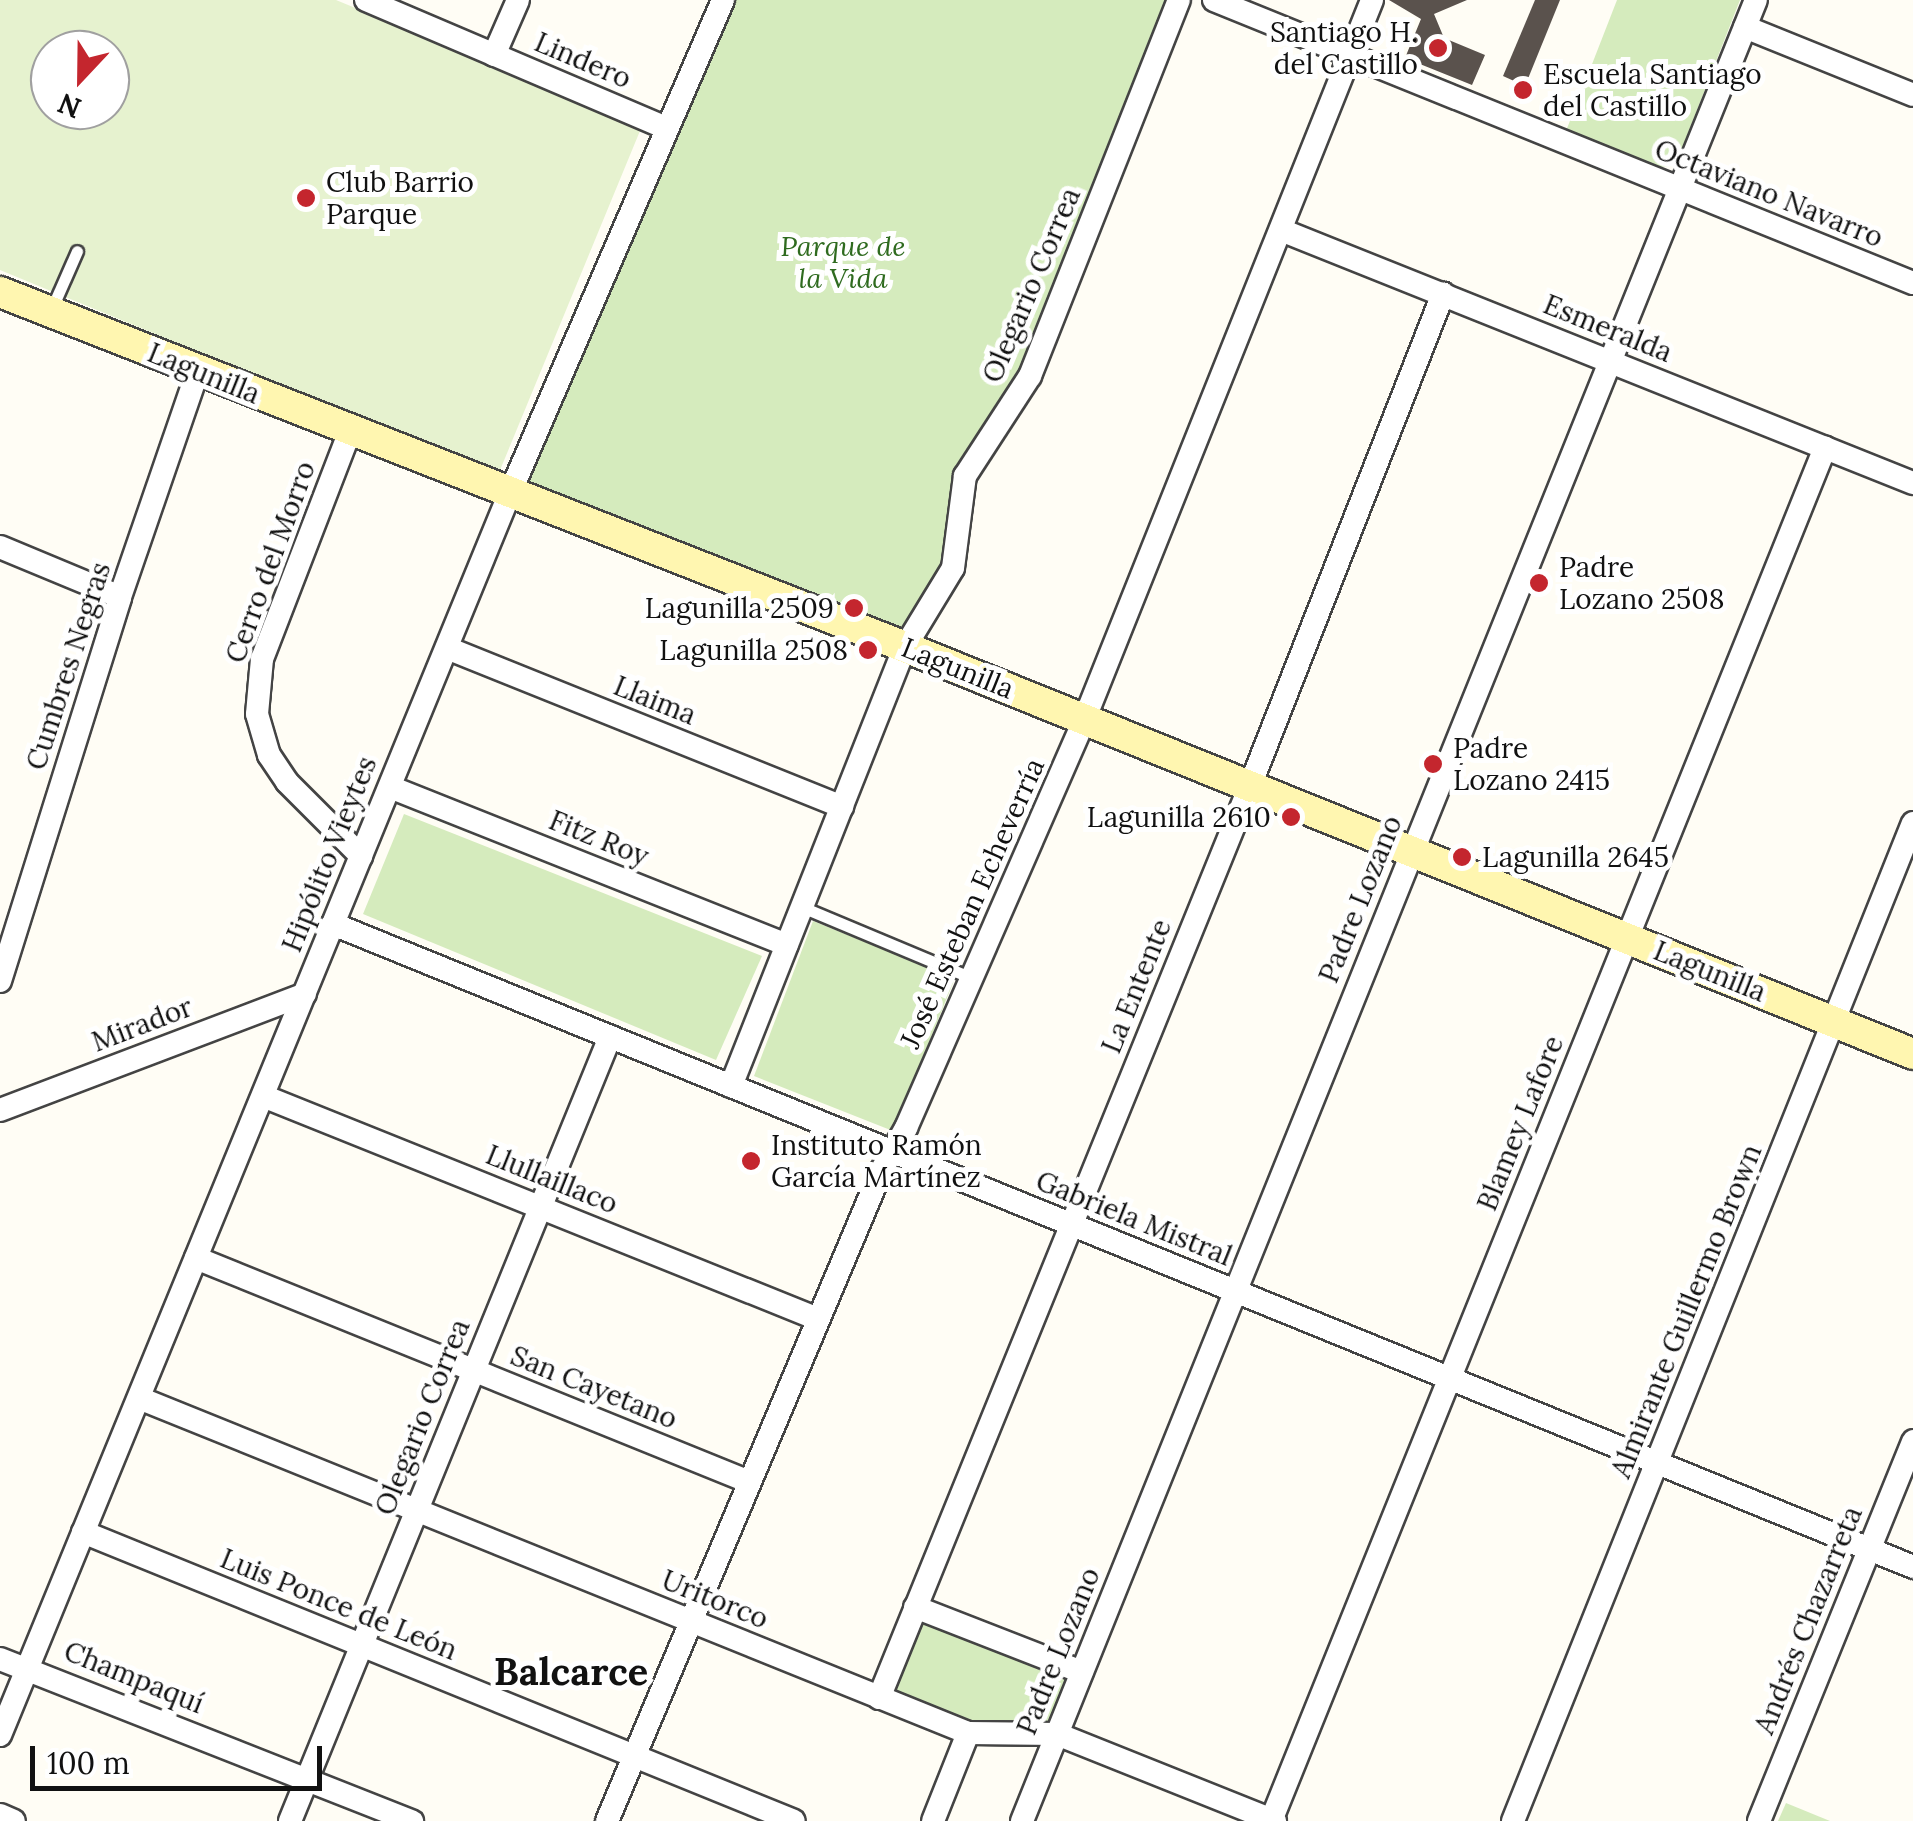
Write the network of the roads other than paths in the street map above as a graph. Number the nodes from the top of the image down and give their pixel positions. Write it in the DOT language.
graph roads {
  1 [pos="366,0"];
  2 [pos="518,0"];
  3 [pos="723,0"];
  4 [pos="1179,0"];
  5 [pos="1214,0"];
  6 [pos="1372,0"];
  7 [pos="1756,0"];
  8 [pos="1745,27"];
  9 [pos="494,55"];
  10 [pos="1350,56"];
  11 [pos="1913,95"];
  12 [pos="666,128"];
  13 [pos="1679,189"];
  14 [pos="1281,230"];
  15 [pos="76,251"];
  16 [pos="1913,283"];
  17 [pos="0,292"];
  18 [pos="1443,294"];
  19 [pos="50,312"];
  20 [pos="1610,362"];
  21 [pos="198,371"];
  22 [pos="350,431"];
  23 [pos="1825,448"];
  24 [pos="1913,483"];
  25 [pos="510,493"];
  26 [pos="0,547"];
  27 [pos="120,596"];
  28 [pos="906,647"];
  29 [pos="446,648"];
  30 [pos="1085,718"];
  31 [pos="390,786"];
  32 [pos="1250,786"];
  33 [pos="842,807"];
  34 [pos="1913,823"];
  35 [pos="1412,851"];
  36 [pos="362,856"];
  37 [pos="1906,860"];
  38 [pos="802,907"];
  39 [pos="333,924"];
  40 [pos="1627,937"];
  41 [pos="787,945"];
  42 [pos="972,978"];
  43 [pos="0,980"];
  44 [pos="304,994"];
  45 [pos="1834,1022"];
  46 [pos="610,1037"];
  47 [pos="1913,1054"];
  48 [pos="731,1086"];
  49 [pos="263,1096"];
  50 [pos="0,1110"];
  51 [pos="893,1152"];
  52 [pos="540,1207"];
  53 [pos="1070,1224"];
  54 [pos="196,1258"];
  55 [pos="1235,1291"];
  56 [pos="818,1319"];
  57 [pos="474,1370"];
  58 [pos="1450,1378"];
  59 [pos="138,1398"];
  60 [pos="1913,1441"];
  61 [pos="1657,1463"];
  62 [pos="747,1482"];
  63 [pos="417,1511"];
  64 [pos="84,1532"];
  65 [pos="1869,1550"];
  66 [pos="1913,1567"];
  67 [pos="915,1607"];
  68 [pos="690,1621"];
  69 [pos="362,1646"];
  70 [pos="0,1659"];
  71 [pos="28,1667"];
  72 [pos="1082,1672"];
  73 [pos="879,1698"];
  74 [pos="968,1732"];
  75 [pos="1057,1734"];
  76 [pos="0,1735"];
  77 [pos="634,1756"];
  78 [pos="308,1778"];
  79 [pos="0,1815"];
  80 [pos="1273,1820"];
  81 [pos="14,1821"];
  82 [pos="290,1821"];
  83 [pos="412,1821"];
  84 [pos="607,1821"];
  85 [pos="794,1821"];
  86 [pos="933,1821"];
  87 [pos="1022,1821"];
  88 [pos="1514,1821"];
  89 [pos="1760,1821"];
  1 -- 9 [label="street, Lindero"];
  2 -- 9 [label="street"];
  3 -- 12 [label="street, Hipólito Vieytes"];
  4 -- 28 [label="street, Olegario Correa"];
  5 -- 10 [label="street, Octaviano Navarro"];
  6 -- 10 [label="street, José Esteban Echeverría"];
  7 -- 8 [label="street, Padre Lozano"];
  8 -- 11 [label="street"];
  8 -- 13 [label="street, Padre Lozano"];
  9 -- 12 [label="street, Lindero"];
  10 -- 13 [label="street, Octaviano Navarro"];
  10 -- 14 [label="street, José Esteban Echeverría"];
  12 -- 25 [label="street, Hipólito Vieytes"];
  13 -- 16 [label="street, Octaviano Navarro"];
  13 -- 20 [label="street, Padre Lozano"];
  14 -- 18 [label="street, Esmeralda"];
  14 -- 30 [label="street, José Esteban Echeverría"];
  15 -- 19 [label="lane"];
  17 -- 19 [label="main road, Lagunilla"];
  18 -- 20 [label="street, Esmeralda"];
  18 -- 32 [label="street, La Entente"];
  19 -- 21 [label="main road, Lagunilla"];
  20 -- 23 [label="street, Esmeralda"];
  20 -- 35 [label="street, Padre Lozano"];
  21 -- 22 [label="main road, Lagunilla"];
  21 -- 27 [label="street, Cumbres Negras"];
  22 -- 25 [label="main road, Lagunilla"];
  22 -- 36 [label="street, Cerro del Morro"];
  23 -- 24 [label="street, Esmeralda"];
  23 -- 40 [label="street, Blamey Lafore"];
  25 -- 28 [label="main road, Lagunilla"];
  25 -- 29 [label="street, Hipólito Vieytes"];
  26 -- 27 [label="street"];
  27 -- 43 [label="street, Cumbres Negras"];
  28 -- 30 [label="main road, Lagunilla"];
  28 -- 33 [label="street, Olegario Correa"];
  29 -- 31 [label="street, Hipólito Vieytes"];
  29 -- 33 [label="street, Llaima"];
  30 -- 32 [label="main road, Lagunilla"];
  30 -- 42 [label="street, José Esteban Echeverría"];
  31 -- 36 [label="street, Hipólito Vieytes"];
  31 -- 41 [label="street, Fitz Roy"];
  32 -- 35 [label="main road, Lagunilla"];
  32 -- 53 [label="street, La Entente"];
  33 -- 38 [label="street, Olegario Correa"];
  34 -- 37 [label="street, Almirante Guillermo Brown"];
  35 -- 40 [label="main road, Lagunilla"];
  35 -- 55 [label="street, Padre Lozano"];
  36 -- 39 [label="street, Hipólito Vieytes"];
  37 -- 45 [label="street, Almirante Guillermo Brown"];
  38 -- 41 [label="street, Olegario Correa"];
  38 -- 42 [label="lane"];
  39 -- 44 [label="street, Hipólito Vieytes"];
  39 -- 46 [label="street, Gabriela Mistral"];
  40 -- 45 [label="main road, Lagunilla"];
  40 -- 58 [label="street, Blamey Lafore"];
  41 -- 48 [label="street, Olegario Correa"];
  42 -- 51 [label="street, José Esteban Echeverría"];
  44 -- 49 [label="street, Hipólito Vieytes"];
  44 -- 50 [label="street, Mirador"];
  45 -- 47 [label="main road, Lagunilla"];
  45 -- 61 [label="street, Almirante Guillermo Brown"];
  46 -- 48 [label="street, Gabriela Mistral"];
  46 -- 52 [label="street, Olegario Correa"];
  48 -- 51 [label="street, Gabriela Mistral"];
  49 -- 52 [label="street, Llullaillaco"];
  49 -- 54 [label="street, Hipólito Vieytes"];
  51 -- 53 [label="street, Gabriela Mistral"];
  51 -- 56 [label="street, José Esteban Echeverría"];
  52 -- 56 [label="street, Llullaillaco"];
  52 -- 57 [label="street, Olegario Correa"];
  53 -- 55 [label="street, Gabriela Mistral"];
  53 -- 67 [label="street, La Entente"];
  54 -- 57 [label="street, San Cayetano"];
  54 -- 59 [label="street, Hipólito Vieytes"];
  55 -- 58 [label="street, Gabriela Mistral"];
  55 -- 72 [label="street, Padre Lozano"];
  56 -- 62 [label="street, José Esteban Echeverría"];
  57 -- 62 [label="street, San Cayetano"];
  57 -- 63 [label="street, Olegario Correa"];
  58 -- 61 [label="street, Gabriela Mistral"];
  58 -- 80 [label="street, Blamey Lafore"];
  59 -- 63 [label="street, Uritorco"];
  59 -- 64 [label="street, Hipólito Vieytes"];
  60 -- 65 [label="street, Andrés Chazarreta"];
  61 -- 65 [label="street, Gabriela Mistral"];
  61 -- 88 [label="street, Almirante Guillermo Brown"];
  62 -- 68 [label="street, José Esteban Echeverría"];
  63 -- 68 [label="street, Uritorco"];
  63 -- 69 [label="street, Olegario Correa"];
  64 -- 69 [label="street, Luis Ponce de León"];
  64 -- 71 [label="street, Hipólito Vieytes"];
  65 -- 66 [label="street, Gabriela Mistral"];
  65 -- 89 [label="street, Andrés Chazarreta"];
  67 -- 72 [label="street"];
  67 -- 73 [label="street, La Entente"];
  68 -- 73 [label="street, Uritorco"];
  68 -- 77 [label="street, José Esteban Echeverría"];
  69 -- 77 [label="street, Luis Ponce de León"];
  69 -- 78 [label="street, Olegario Correa"];
  70 -- 71 [label="street, Champaquí"];
  71 -- 76 [label="street, Hipólito Vieytes"];
  71 -- 78 [label="street, Champaquí"];
  72 -- 75 [label="street, Padre Lozano"];
  73 -- 74 [label="street, Uritorco"];
  74 -- 75 [label="street, Uritorco"];
  74 -- 86 [label="street"];
  75 -- 80 [label="street, Uritorco"];
  75 -- 87 [label="street, Padre Lozano"];
  77 -- 84 [label="street, José Esteban Echeverría"];
  77 -- 85 [label="street, Luis Ponce de León"];
  78 -- 82 [label="street, Olegario Correa"];
  78 -- 83 [label="street, Champaquí"];
  79 -- 81 [label="street"];
}
